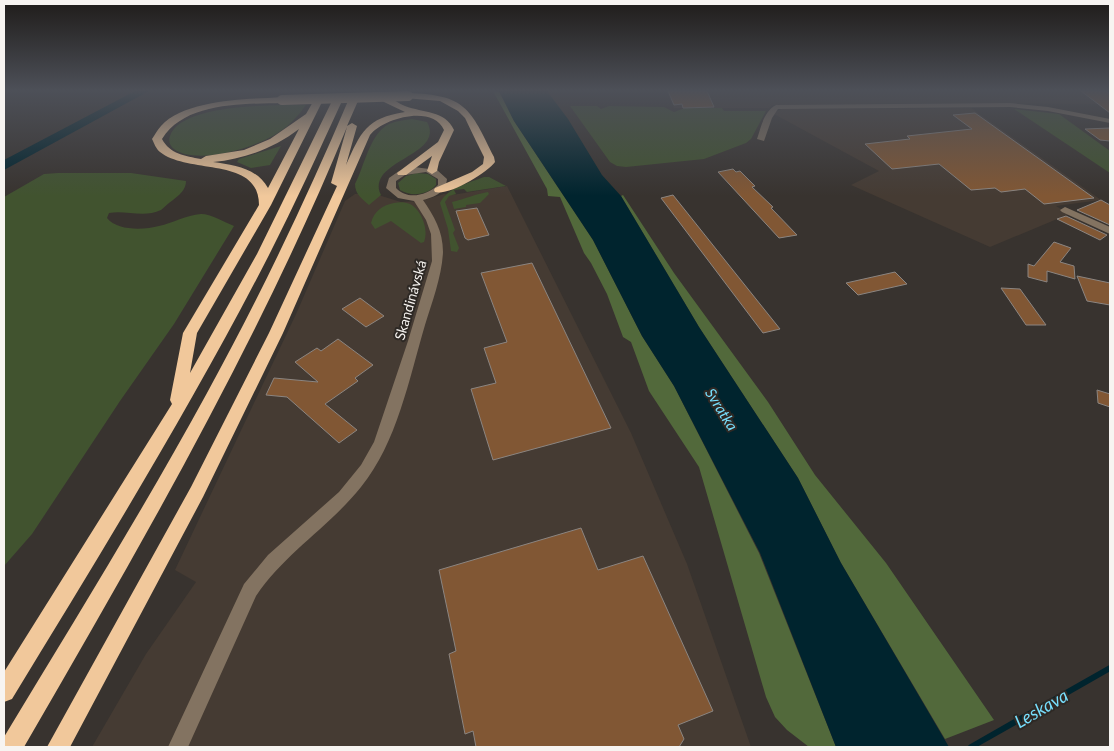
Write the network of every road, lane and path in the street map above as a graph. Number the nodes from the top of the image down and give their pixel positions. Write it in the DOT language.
graph roads {
  1 [pos="167,126"];
  2 [pos="297,126"];
  3 [pos="304,126"];
  4 [pos="333,126"];
  5 [pos="338,126"];
  6 [pos="345,126"];
  7 [pos="374,126"];
  8 [pos="447,126"];
  9 [pos="473,126"];
  10 [pos="765,126"];
  11 [pos="761,139"];
  12 [pos="441,144"];
  13 [pos="183,158"];
  14 [pos="402,173"];
  15 [pos="437,173"];
  16 [pos="476,174"];
  17 [pos="436,192"];
  18 [pos="416,198"];
  19 [pos="266,205"];
  20 [pos="332,207"];
  21 [pos="1065,210"];
  22 [pos="431,216"];
  23 [pos="1110,231"];
  24 [pos="176,412"];
  25 [pos="117,660"];
  26 [pos="4,691"];
  27 [pos="11,747"];
  28 [pos="59,747"];
  29 [pos="178,747"];
  1 -- 13 [label="highway, bridge"];
  2 -- 13 [label="highway"];
  3 -- 19 [label="highway"];
  4 -- 24 [label="highway"];
  5 -- 27 [label="highway"];
  6 -- 20 [label="highway"];
  7 -- 20 [label="highway"];
  8 -- 12 [label="highway"];
  9 -- 16 [label="highway, bridge"];
  10 -- 11 [label="street"];
  12 -- 14 [label="highway"];
  12 -- 15 [label="highway"];
  13 -- 19 [label="highway"];
  14 -- 15 [label="street"];
  14 -- 18 [label="street"];
  15 -- 16 [label="highway"];
  15 -- 17 [label="street, Skandinávská"];
  16 -- 17 [label="highway"];
  17 -- 18 [label="street"];
  17 -- 22 [label="street, Skandinávská"];
  18 -- 22 [label="street, Skandinávská"];
  19 -- 24 [label="highway"];
  20 -- 28 [label="highway"];
  21 -- 23 [label="street"];
  22 -- 29 [label="street, Skandinávská"];
  24 -- 26 [label="highway"];
  25 -- 28 [label="highway"];
}
